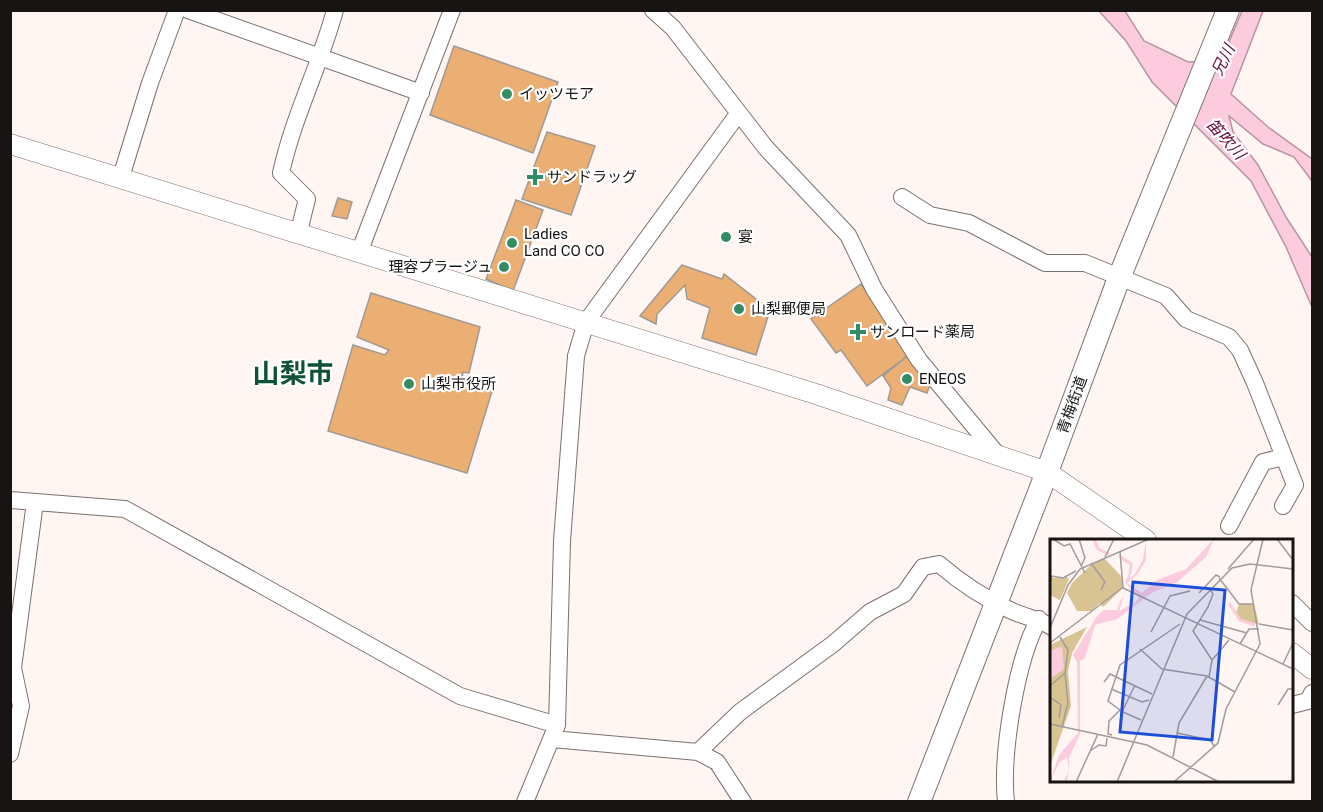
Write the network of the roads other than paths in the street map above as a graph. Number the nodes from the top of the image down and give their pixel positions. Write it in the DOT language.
graph roads {
  1 [pos="177,10"];
  2 [pos="189,10"];
  3 [pos="335,10"];
  4 [pos="452,10"];
  5 [pos="654,10"];
  6 [pos="1228,10"];
  7 [pos="319,56"];
  8 [pos="421,93"];
  9 [pos="738,114"];
  10 [pos="10,144"];
  11 [pos="121,177"];
  12 [pos="902,197"];
  13 [pos="299,231"];
  14 [pos="360,250"];
  15 [pos="1119,278"];
  16 [pos="586,322"];
  17 [pos="997,454"];
  18 [pos="1284,457"];
  19 [pos="1047,472"];
  20 [pos="10,500"];
  21 [pos="35,502"];
  22 [pos="1283,506"];
  23 [pos="1229,526"];
  24 [pos="1145,539"];
  25 [pos="995,603"];
  26 [pos="1293,604"];
  27 [pos="1312,622"];
  28 [pos="1045,623"];
  29 [pos="1293,653"];
  30 [pos="1312,669"];
  31 [pos="1312,693"];
  32 [pos="1293,705"];
  33 [pos="555,732"];
  34 [pos="698,752"];
  35 [pos="10,754"];
  36 [pos="525,801"];
  37 [pos="743,801"];
  38 [pos="919,801"];
  39 [pos="1006,801"];
  1 -- 11 [label="street"];
  2 -- 7 [label="street"];
  3 -- 7 [label="street"];
  4 -- 8 [label="street"];
  5 -- 9 [label="street"];
  6 -- 15 [label="main road, 青梅街道"];
  7 -- 8 [label="street"];
  7 -- 13 [label="street"];
  8 -- 14 [label="street"];
  9 -- 16 [label="street"];
  9 -- 17 [label="street"];
  10 -- 11 [label="street"];
  11 -- 13 [label="street"];
  12 -- 15 [label="street"];
  13 -- 14 [label="street"];
  14 -- 16 [label="street"];
  15 -- 18 [label="street"];
  15 -- 19 [label="main road, 青梅街道"];
  16 -- 17 [label="street"];
  16 -- 33 [label="street"];
  17 -- 19 [label="street"];
  18 -- 22 [label="street"];
  18 -- 23 [label="street"];
  19 -- 24 [label="street"];
  19 -- 25 [label="main road, 青梅街道"];
  20 -- 21 [label="street"];
  21 -- 33 [label="street"];
  21 -- 35 [label="street"];
  25 -- 28 [label="street"];
  25 -- 34 [label="street"];
  25 -- 38 [label="main road, 青梅街道"];
  26 -- 27 [label="street"];
  28 -- 39 [label="street"];
  29 -- 30 [label="street"];
  31 -- 32 [label="street"];
  33 -- 34 [label="street"];
  33 -- 36 [label="street"];
  34 -- 37 [label="street"];
}
